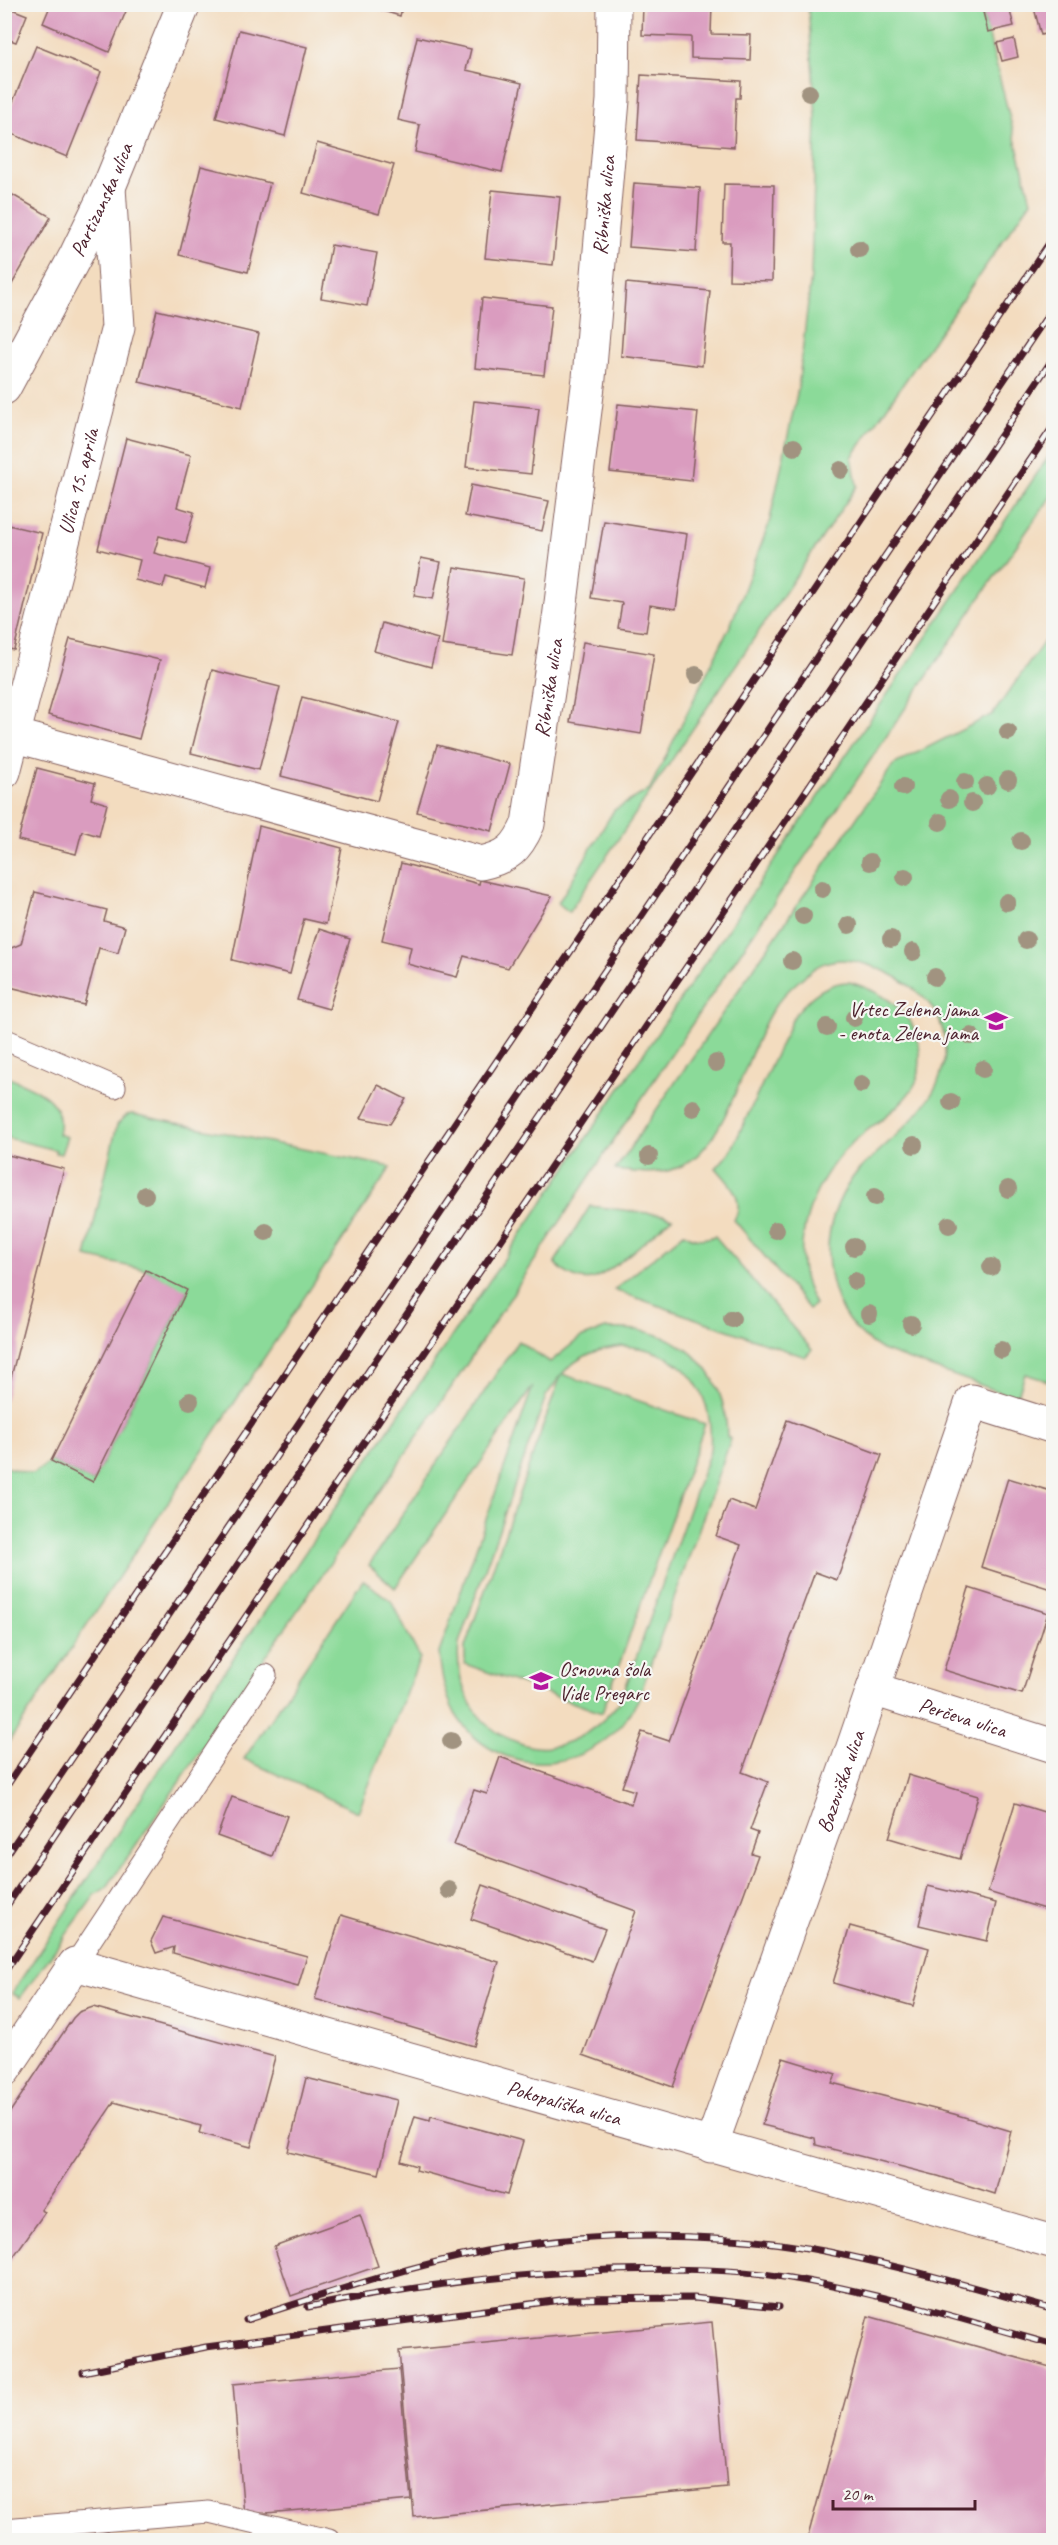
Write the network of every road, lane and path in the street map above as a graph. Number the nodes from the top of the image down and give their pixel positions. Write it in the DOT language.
graph roads {
  1 [pos="184,4"];
  2 [pos="614,4"];
  3 [pos="109,187"];
  4 [pos="4,388"];
  5 [pos="13,735"];
  6 [pos="4,772"];
  7 [pos="4,1039"];
  8 [pos="115,1087"];
  9 [pos="1053,1428"];
  10 [pos="267,1675"];
  11 [pos="873,1689"];
  12 [pos="1053,1746"];
  13 [pos="75,1964"];
  14 [pos="4,2070"];
  15 [pos="711,2146"];
  16 [pos="1053,2242"];
  17 [pos="4,2529"];
  18 [pos="329,2541"];
  1 -- 3 [label="street, Partizanska ulica"];
  2 -- 5 [label="street, Ribniška ulica"];
  3 -- 4 [label="street, Partizanska ulica"];
  3 -- 5 [label="street, Ulica 15. aprila"];
  5 -- 6 [label="street, Ulica 15. aprila"];
  7 -- 8 [label="lane"];
  9 -- 11 [label="street, Bazoviška ulica"];
  10 -- 13 [label="lane"];
  11 -- 12 [label="street, Perčeva ulica"];
  11 -- 15 [label="street, Bazoviška ulica"];
  13 -- 14 [label="street"];
  13 -- 15 [label="street, Pokopališka ulica"];
  15 -- 16 [label="street, Pokopališka ulica"];
  17 -- 18 [label="lane"];
}
